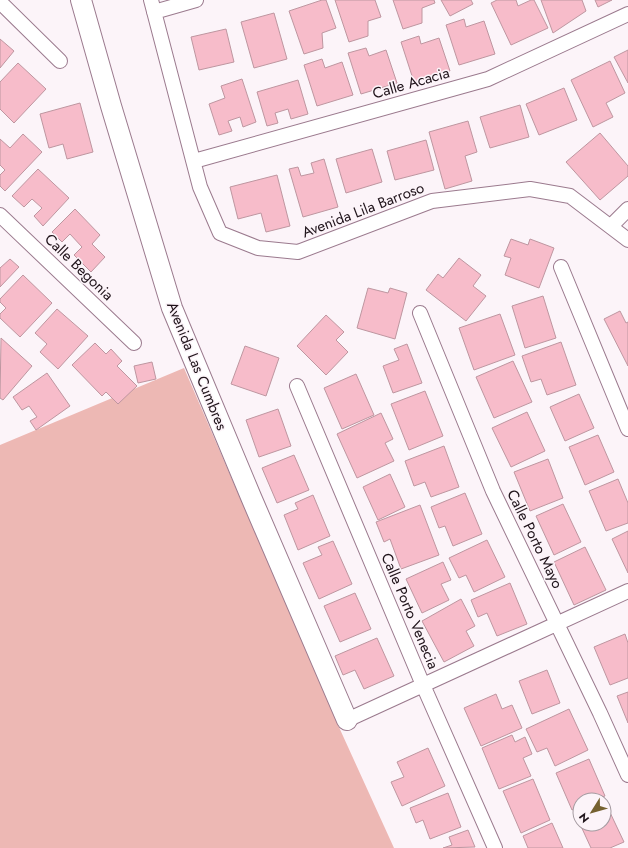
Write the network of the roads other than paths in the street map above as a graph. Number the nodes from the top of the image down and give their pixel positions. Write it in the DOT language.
graph roads {
  1 [pos="81,0"];
  2 [pos="196,0"];
  3 [pos="0,2"];
  4 [pos="153,6"];
  5 [pos="628,14"];
  6 [pos="60,61"];
  7 [pos="194,162"];
  8 [pos="628,209"];
  9 [pos="0,215"];
  10 [pos="611,226"];
  11 [pos="628,240"];
  12 [pos="561,267"];
  13 [pos="420,313"];
  14 [pos="134,343"];
  15 [pos="297,386"];
  16 [pos="628,429"];
  17 [pos="628,591"];
  18 [pos="557,624"];
  19 [pos="423,685"];
  20 [pos="347,720"];
  21 [pos="628,775"];
  22 [pos="495,848"];
  1 -- 20 [label="street, Avenida Las Cumbres"];
  2 -- 4 [label="street"];
  3 -- 6 [label="street"];
  4 -- 7 [label="street, Avenida Lila Barroso"];
  5 -- 7 [label="street, Calle Acacia"];
  7 -- 10 [label="street, Avenida Lila Barroso"];
  8 -- 10 [label="street"];
  9 -- 14 [label="street, Calle Begonia"];
  10 -- 11 [label="street, Avenida Lila Barroso"];
  12 -- 16 [label="street"];
  13 -- 18 [label="street, Calle Porto Mayo"];
  15 -- 19 [label="street, Calle Porto Venecia"];
  17 -- 18 [label="street"];
  18 -- 19 [label="street"];
  18 -- 21 [label="street, Calle Porto Mayo"];
  19 -- 20 [label="street"];
  19 -- 22 [label="street, Calle Porto Venecia"];
}
